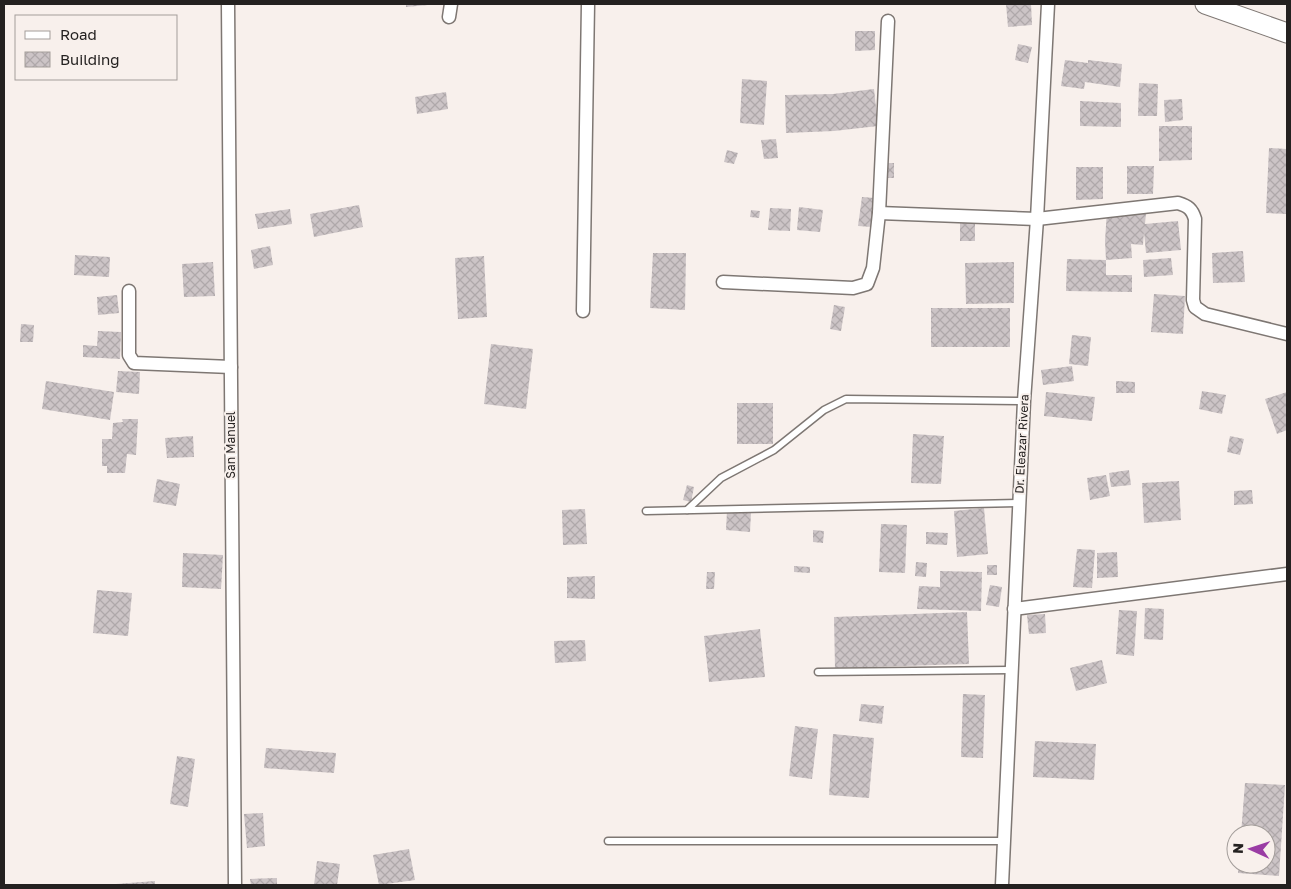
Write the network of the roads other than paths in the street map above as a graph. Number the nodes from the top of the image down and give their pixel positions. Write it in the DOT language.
graph roads {
  1 [pos="228,4"];
  2 [pos="588,4"];
  3 [pos="1048,4"];
  4 [pos="1204,4"];
  5 [pos="888,22"];
  6 [pos="1287,33"];
  7 [pos="879,213"];
  8 [pos="1038,219"];
  9 [pos="723,282"];
  10 [pos="129,291"];
  11 [pos="583,311"];
  12 [pos="1287,334"];
  13 [pos="231,367"];
  14 [pos="1024,401"];
  15 [pos="1019,503"];
  16 [pos="687,510"];
  17 [pos="646,511"];
  18 [pos="1287,574"];
  19 [pos="1014,609"];
  20 [pos="1010,670"];
  21 [pos="818,672"];
  22 [pos="608,841"];
  23 [pos="1004,841"];
  24 [pos="235,885"];
  25 [pos="1002,885"];
  1 -- 13 [label="street, San Manuel"];
  2 -- 11 [label="street"];
  3 -- 8 [label="street, Dr. Eleazar Rivera"];
  4 -- 6 [label="street"];
  5 -- 7 [label="street"];
  7 -- 8 [label="street"];
  7 -- 9 [label="street"];
  8 -- 12 [label="street"];
  8 -- 14 [label="street, Dr. Eleazar Rivera"];
  10 -- 13 [label="street"];
  13 -- 24 [label="street, San Manuel"];
  14 -- 15 [label="street, Dr. Eleazar Rivera"];
  14 -- 16 [label="lane"];
  15 -- 16 [label="lane"];
  15 -- 19 [label="street, Dr. Eleazar Rivera"];
  16 -- 17 [label="lane"];
  18 -- 19 [label="street"];
  19 -- 20 [label="street, Dr. Eleazar Rivera"];
  20 -- 21 [label="lane"];
  20 -- 23 [label="street, Dr. Eleazar Rivera"];
  22 -- 23 [label="lane"];
  23 -- 25 [label="street, Dr. Eleazar Rivera"];
}
